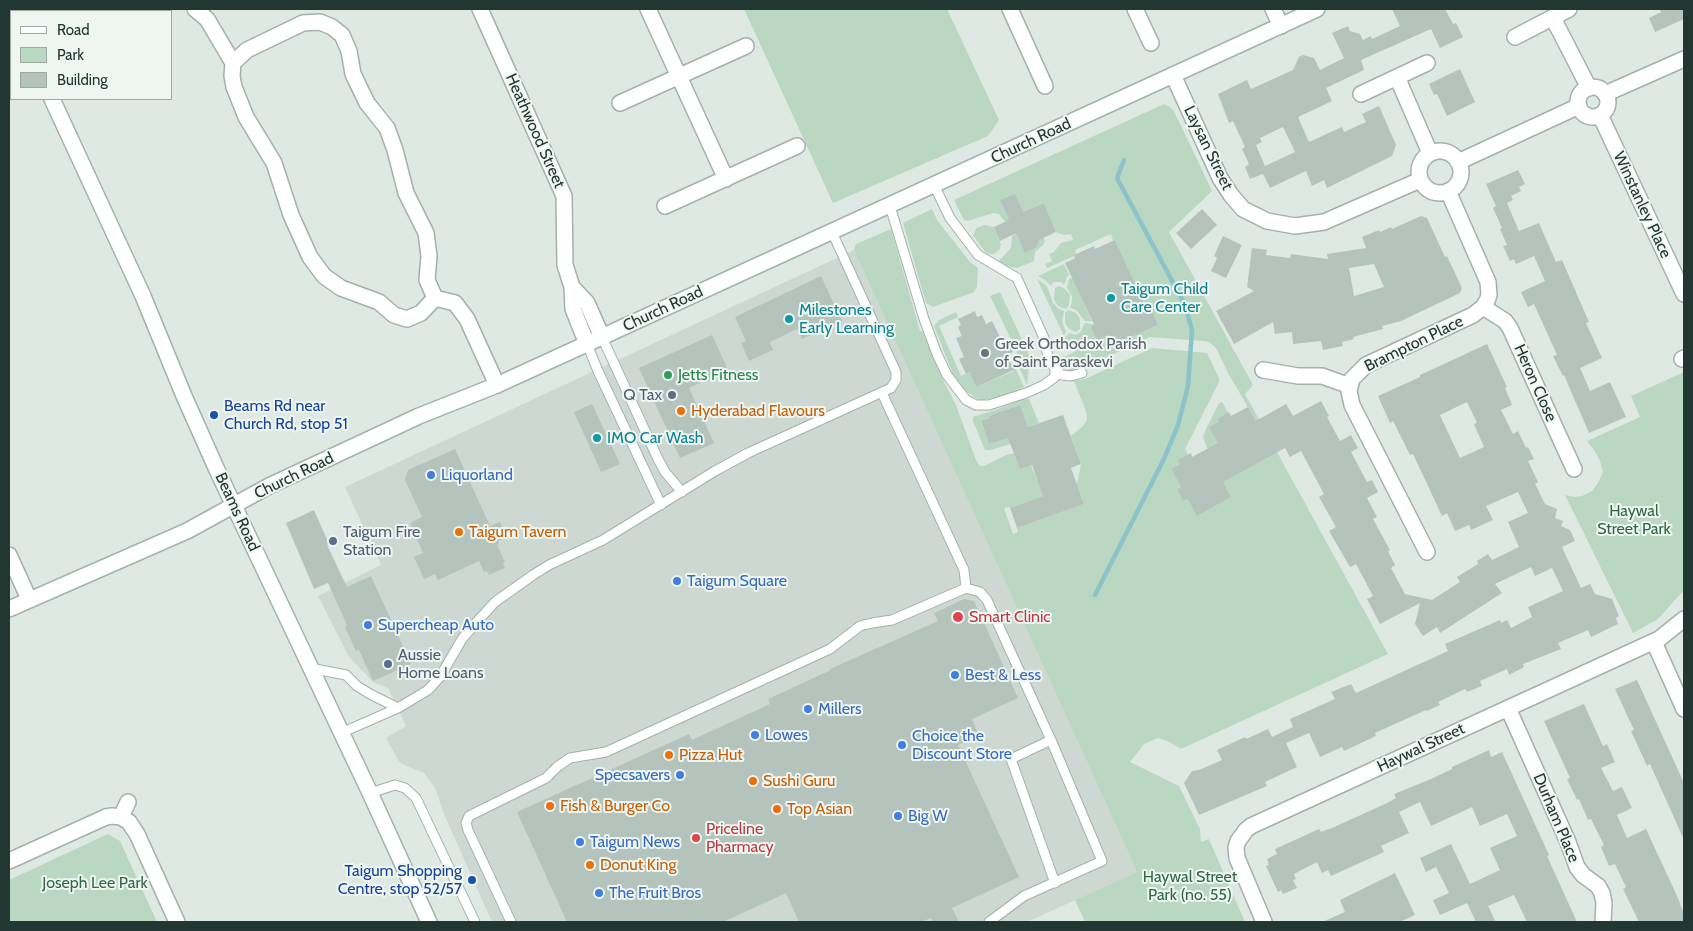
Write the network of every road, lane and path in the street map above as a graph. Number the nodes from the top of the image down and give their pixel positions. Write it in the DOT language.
graph roads {
  1 [pos="195,9"];
  2 [pos="480,9"];
  3 [pos="648,9"];
  4 [pos="1010,9"];
  5 [pos="1136,9"];
  6 [pos="1272,9"];
  7 [pos="1317,9"];
  8 [pos="1569,9"];
  9 [pos="321,15"];
  10 [pos="1553,18"];
  11 [pos="1281,26"];
  12 [pos="1515,37"];
  13 [pos="1152,43"];
  14 [pos="746,46"];
  15 [pos="1684,59"];
  16 [pos="234,63"];
  17 [pos="1427,63"];
  18 [pos="1173,75"];
  19 [pos="679,77"];
  20 [pos="1397,77"];
  21 [pos="1045,86"];
  22 [pos="1589,88"];
  23 [pos="1362,94"];
  24 [pos="1605,94"];
  25 [pos="52,100"];
  26 [pos="620,103"];
  27 [pos="1579,106"];
  28 [pos="1600,115"];
  29 [pos="797,146"];
  30 [pos="1430,154"];
  31 [pos="1458,162"];
  32 [pos="726,179"];
  33 [pos="1420,180"];
  34 [pos="934,185"];
  35 [pos="1448,191"];
  36 [pos="665,206"];
  37 [pos="890,206"];
  38 [pos="832,232"];
  39 [pos="572,288"];
  40 [pos="1684,294"];
  41 [pos="435,298"];
  42 [pos="1484,307"];
  43 [pos="602,336"];
  44 [pos="587,344"];
  45 [pos="1055,369"];
  46 [pos="1263,370"];
  47 [pos="1082,373"];
  48 [pos="497,385"];
  49 [pos="1350,386"];
  50 [pos="882,393"];
  51 [pos="1574,469"];
  52 [pos="682,492"];
  53 [pos="660,505"];
  54 [pos="234,506"];
  55 [pos="1427,552"];
  56 [pos="9,555"];
  57 [pos="966,588"];
  58 [pos="29,600"];
  59 [pos="9,609"];
  60 [pos="1684,618"];
  61 [pos="1654,642"];
  62 [pos="310,668"];
  63 [pos="398,708"];
  64 [pos="1508,708"];
  65 [pos="1684,708"];
  66 [pos="341,733"];
  67 [pos="1051,740"];
  68 [pos="370,793"];
  69 [pos="128,802"];
  70 [pos="121,817"];
  71 [pos="9,861"];
  72 [pos="1055,883"];
  73 [pos="177,922"];
  74 [pos="429,922"];
  75 [pos="474,922"];
  76 [pos="511,922"];
  77 [pos="990,922"];
  78 [pos="1264,922"];
  79 [pos="1603,922"];
  1 -- 16 [label="street"];
  2 -- 39 [label="street, Heathwood Street"];
  3 -- 19 [label="street"];
  4 -- 21 [label="street"];
  5 -- 13 [label="street"];
  6 -- 11 [label="street"];
  7 -- 11 [label="street, Church Road"];
  8 -- 10 [label="street"];
  9 -- 16 [label="street"];
  9 -- 41 [label="street"];
  10 -- 12 [label="street"];
  10 -- 22 [label="street"];
  11 -- 18 [label="street, Church Road"];
  14 -- 19 [label="street"];
  15 -- 24 [label="street"];
  16 -- 41 [label="street"];
  17 -- 20 [label="street"];
  18 -- 33 [label="street, Laysan Street"];
  18 -- 34 [label="street, Church Road"];
  19 -- 26 [label="street"];
  19 -- 32 [label="street"];
  20 -- 23 [label="street"];
  20 -- 30 [label="street"];
  22 -- 24 [label="street"];
  22 -- 27 [label="street"];
  24 -- 28 [label="street"];
  25 -- 54 [label="street, Beams Road"];
  27 -- 28 [label="street"];
  27 -- 31 [label="street"];
  28 -- 40 [label="street, Winstanley Place"];
  29 -- 32 [label="street"];
  30 -- 31 [label="street"];
  30 -- 33 [label="street"];
  31 -- 35 [label="street"];
  32 -- 36 [label="street"];
  33 -- 35 [label="street"];
  34 -- 37 [label="street, Church Road"];
  34 -- 45 [label="lane"];
  35 -- 42 [label="street"];
  37 -- 38 [label="street, Church Road"];
  37 -- 45 [label="lane"];
  38 -- 43 [label="street, Church Road"];
  38 -- 50 [label="lane"];
  39 -- 43 [label="street, Heathwood Street"];
  39 -- 44 [label="street, Heathwood Street"];
  41 -- 48 [label="street"];
  42 -- 49 [label="street, Brampton Place"];
  42 -- 51 [label="street, Heron Close"];
  43 -- 44 [label="street, Church Road"];
  43 -- 52 [label="lane"];
  44 -- 48 [label="street, Church Road"];
  44 -- 53 [label="lane"];
  45 -- 47 [label="lane"];
  46 -- 49 [label="street"];
  48 -- 54 [label="street, Church Road"];
  49 -- 55 [label="street, Brampton Place"];
  50 -- 52 [label="lane"];
  50 -- 57 [label="lane"];
  52 -- 53 [label="lane"];
  53 -- 63 [label="lane"];
  54 -- 58 [label="street, Church Road"];
  54 -- 62 [label="street, Beams Road"];
  56 -- 58 [label="street"];
  57 -- 67 [label="lane"];
  57 -- 76 [label="lane"];
  58 -- 59 [label="street, Church Road"];
  60 -- 61 [label="street, Haywal Street"];
  61 -- 64 [label="street, Haywal Street"];
  61 -- 65 [label="street"];
  62 -- 63 [label="lane"];
  62 -- 66 [label="street, Beams Road"];
  63 -- 66 [label="lane"];
  64 -- 78 [label="street, Haywal Street"];
  64 -- 79 [label="street, Durham Place"];
  66 -- 68 [label="street, Beams Road"];
  67 -- 72 [label="lane"];
  67 -- 72 [label="lane"];
  68 -- 74 [label="street, Beams Road"];
  68 -- 75 [label="lane"];
  69 -- 70 [label="street"];
  70 -- 71 [label="street"];
  70 -- 73 [label="street"];
  72 -- 77 [label="lane"];
}
